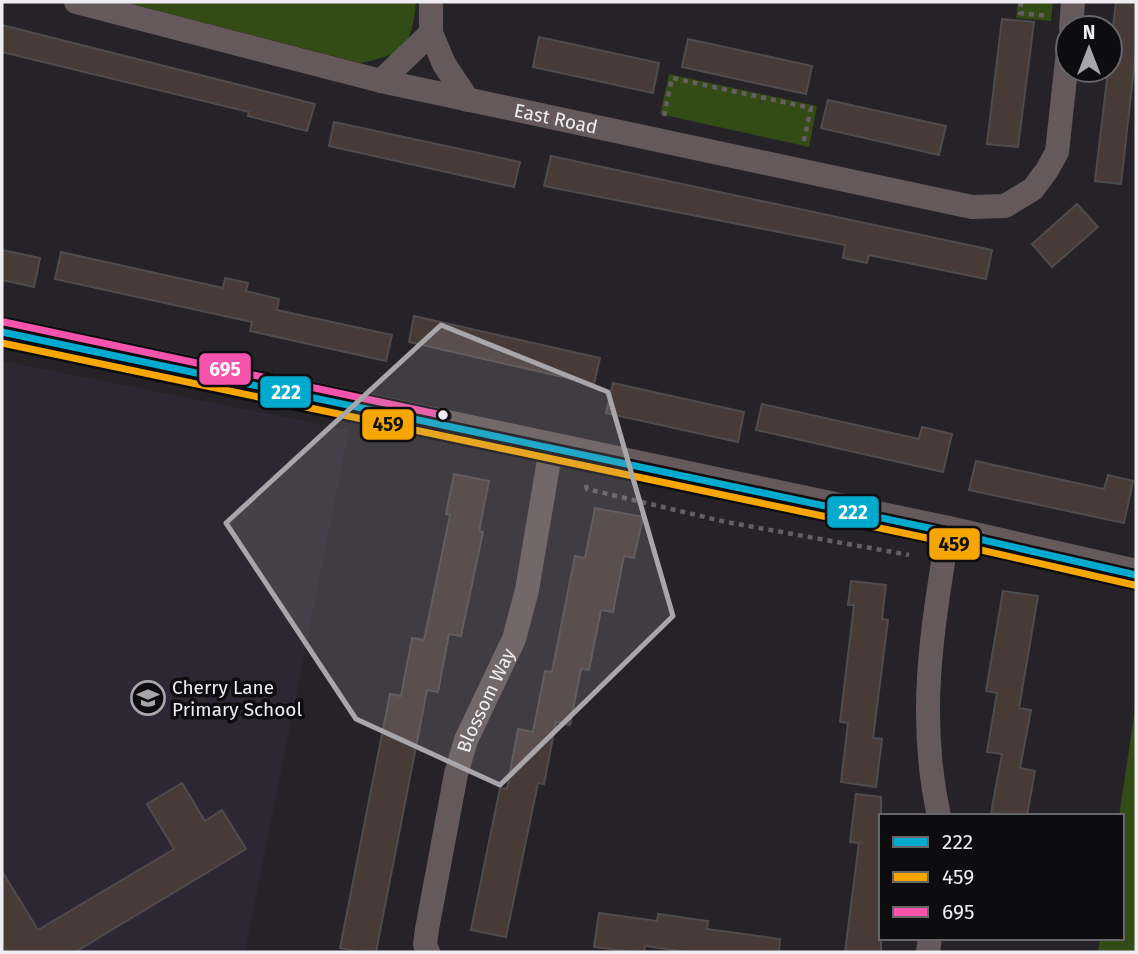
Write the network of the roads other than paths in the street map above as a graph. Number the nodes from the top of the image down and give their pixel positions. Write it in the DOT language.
graph roads {
  1 [pos="76,2"];
  2 [pos="431,2"];
  3 [pos="431,33"];
  4 [pos="381,80"];
  5 [pos="1064,84"];
  6 [pos="468,100"];
  7 [pos="2,332"];
  8 [pos="551,448"];
  9 [pos="948,532"];
  10 [pos="1136,575"];
  11 [pos="939,814"];
  12 [pos="428,952"];
  1 -- 4 [label="street, East Road"];
  2 -- 3 [label="street"];
  3 -- 4 [label="street"];
  3 -- 6 [label="street"];
  4 -- 6 [label="street, East Road"];
  5 -- 6 [label="street, East Road"];
  7 -- 8 [label="street"];
  8 -- 9 [label="street"];
  8 -- 12 [label="street, Blossom Way"];
  9 -- 10 [label="street"];
  9 -- 11 [label="street"];
}
